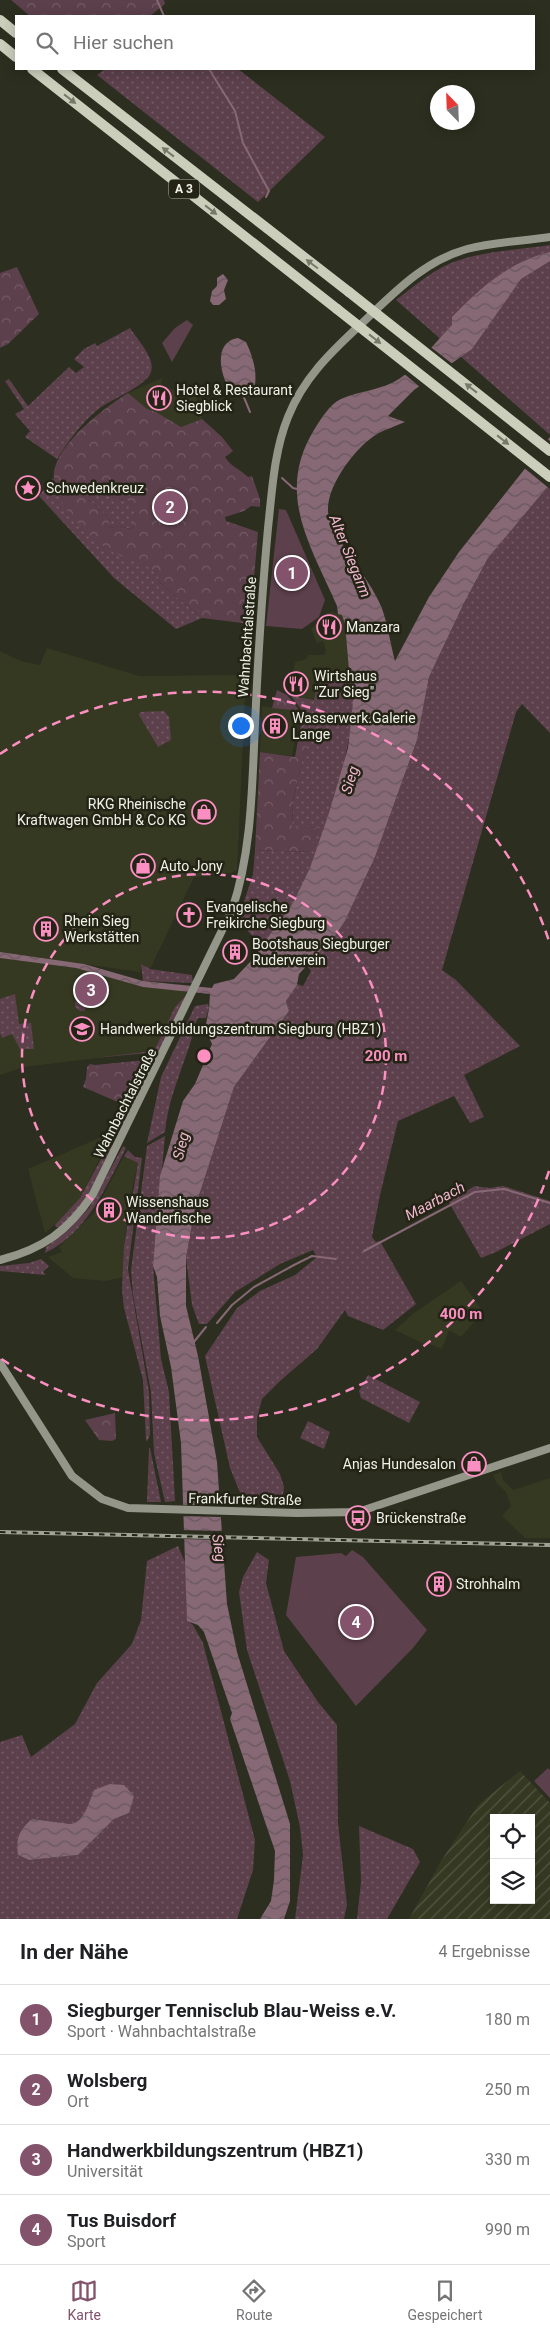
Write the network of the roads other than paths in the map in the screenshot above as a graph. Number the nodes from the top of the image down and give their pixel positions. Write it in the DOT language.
graph roads {
  1 [pos="0,20"];
  2 [pos="15,32"];
  3 [pos="0,44"];
  4 [pos="15,56"];
  5 [pos="33,70"];
  6 [pos="63,70"];
  7 [pos="550,237"];
  8 [pos="550,451"];
  9 [pos="550,477"];
  10 [pos="0,1260"];
  11 [pos="0,1363"];
  12 [pos="550,1448"];
  1 -- 2 [label="highway"];
  3 -- 4 [label="highway"];
  5 -- 9 [label="highway, A 3, one-way, bridge"];
  8 -- 6 [label="highway, A 3, one-way, bridge"];
  7 -- 10 [label="main road, Wahnbachtalstraße"];
  11 -- 12 [label="main road, Frankfurter Straße"];
}
